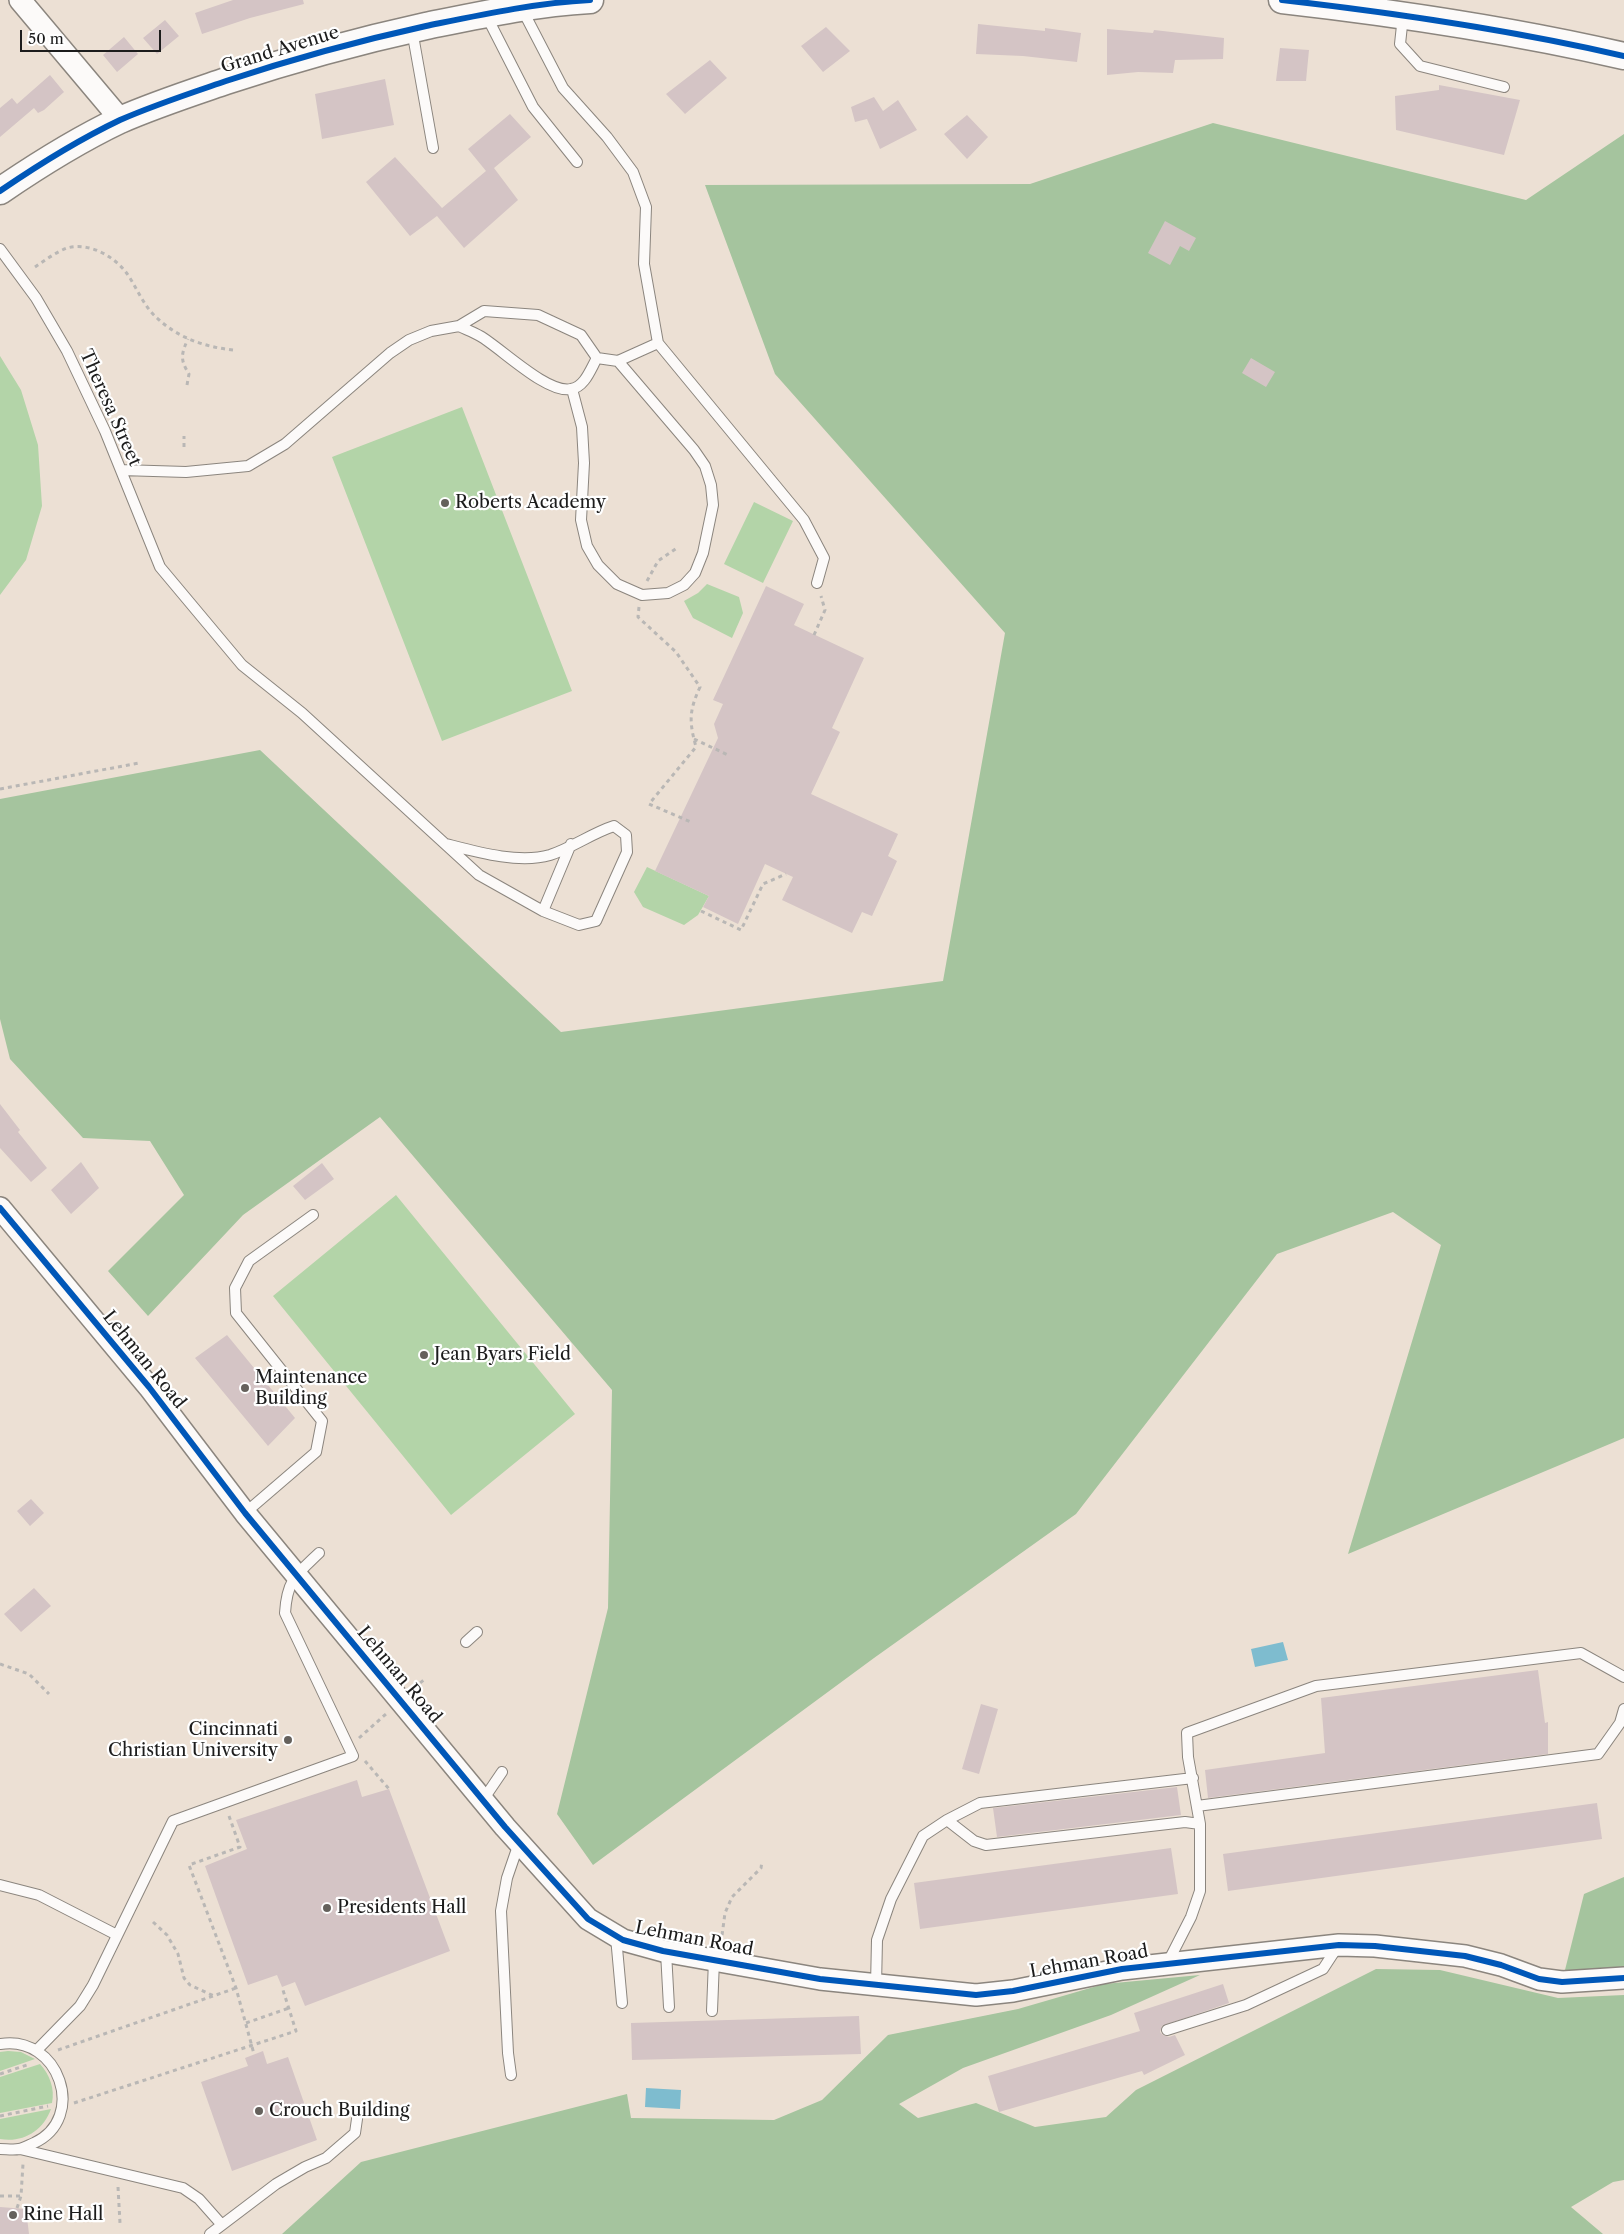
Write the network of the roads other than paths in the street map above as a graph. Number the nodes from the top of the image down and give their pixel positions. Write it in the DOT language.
graph roads {
  1 [pos="20,0"];
  2 [pos="590,0"];
  3 [pos="1282,0"];
  4 [pos="554,2"];
  5 [pos="522,8"];
  6 [pos="485,14"];
  7 [pos="1403,16"];
  8 [pos="412,29"];
  9 [pos="1624,56"];
  10 [pos="1504,87"];
  11 [pos="121,120"];
  12 [pos="433,148"];
  13 [pos="577,162"];
  14 [pos="0,191"];
  15 [pos="0,249"];
  16 [pos="458,326"];
  17 [pos="658,343"];
  18 [pos="597,358"];
  19 [pos="618,361"];
  20 [pos="572,390"];
  21 [pos="121,470"];
  22 [pos="817,583"];
  23 [pos="446,844"];
  24 [pos="571,844"];
  25 [pos="543,912"];
  26 [pos="0,1208"];
  27 [pos="313,1215"];
  28 [pos="245,1513"];
  29 [pos="319,1553"];
  30 [pos="296,1574"];
  31 [pos="477,1632"];
  32 [pos="466,1642"];
  33 [pos="1624,1677"];
  34 [pos="1624,1709"];
  35 [pos="502,1772"];
  36 [pos="1193,1778"];
  37 [pos="483,1800"];
  38 [pos="1197,1806"];
  39 [pos="947,1820"];
  40 [pos="1200,1824"];
  41 [pos="520,1843"];
  42 [pos="0,1884"];
  43 [pos="117,1935"];
  44 [pos="616,1936"];
  45 [pos="1339,1945"];
  46 [pos="666,1952"];
  47 [pos="716,1960"];
  48 [pos="1167,1964"];
  49 [pos="1624,1978"];
  50 [pos="876,1985"];
  51 [pos="622,2003"];
  52 [pos="669,2007"];
  53 [pos="712,2011"];
  54 [pos="1167,2030"];
  55 [pos="0,2044"];
  56 [pos="37,2050"];
  57 [pos="511,2075"];
  58 [pos="358,2112"];
  59 [pos="0,2148"];
  60 [pos="20,2149"];
  61 [pos="222,2225"];
  62 [pos="210,2234"];
  1 -- 11 [label="street"];
  2 -- 4 [label="street, Grand Avenue"];
  3 -- 7 [label="street"];
  4 -- 5 [label="street, Grand Avenue"];
  5 -- 6 [label="street, Grand Avenue"];
  5 -- 17 [label="lane"];
  6 -- 8 [label="street, Grand Avenue"];
  6 -- 13 [label="lane"];
  7 -- 9 [label="street"];
  7 -- 10 [label="lane"];
  8 -- 11 [label="street, Grand Avenue"];
  8 -- 12 [label="lane"];
  11 -- 14 [label="street, Grand Avenue"];
  15 -- 21 [label="lane, Theresa Street"];
  16 -- 18 [label="lane"];
  16 -- 20 [label="lane"];
  16 -- 21 [label="lane"];
  17 -- 19 [label="lane"];
  17 -- 22 [label="lane"];
  18 -- 19 [label="lane"];
  18 -- 20 [label="lane"];
  19 -- 20 [label="lane"];
  21 -- 23 [label="lane, Theresa Street"];
  23 -- 24 [label="lane"];
  23 -- 25 [label="lane, Theresa Street"];
  24 -- 25 [label="lane"];
  24 -- 25 [label="lane, Theresa Street"];
  26 -- 28 [label="street, Lehman Road"];
  27 -- 28 [label="lane"];
  28 -- 30 [label="street, Lehman Road"];
  29 -- 30 [label="lane"];
  30 -- 37 [label="street, Lehman Road"];
  30 -- 43 [label="lane"];
  31 -- 32 [label="lane"];
  33 -- 36 [label="lane"];
  34 -- 38 [label="lane"];
  35 -- 37 [label="lane"];
  36 -- 38 [label="lane"];
  36 -- 39 [label="lane"];
  37 -- 41 [label="street, Lehman Road"];
  38 -- 40 [label="lane"];
  39 -- 40 [label="lane"];
  39 -- 50 [label="lane"];
  40 -- 48 [label="lane"];
  41 -- 44 [label="street, Lehman Road"];
  41 -- 57 [label="lane"];
  42 -- 43 [label="lane"];
  43 -- 56 [label="lane"];
  44 -- 46 [label="street, Lehman Road"];
  44 -- 51 [label="lane"];
  45 -- 48 [label="street, Lehman Road"];
  45 -- 49 [label="street, Lehman Road"];
  45 -- 54 [label="lane"];
  46 -- 47 [label="street, Lehman Road"];
  46 -- 52 [label="lane"];
  47 -- 50 [label="street, Lehman Road"];
  47 -- 53 [label="lane"];
  48 -- 50 [label="street, Lehman Road"];
  55 -- 56 [label="lane"];
  56 -- 60 [label="lane"];
  58 -- 61 [label="lane"];
  59 -- 60 [label="lane"];
  60 -- 61 [label="lane"];
  61 -- 62 [label="lane"];
}
